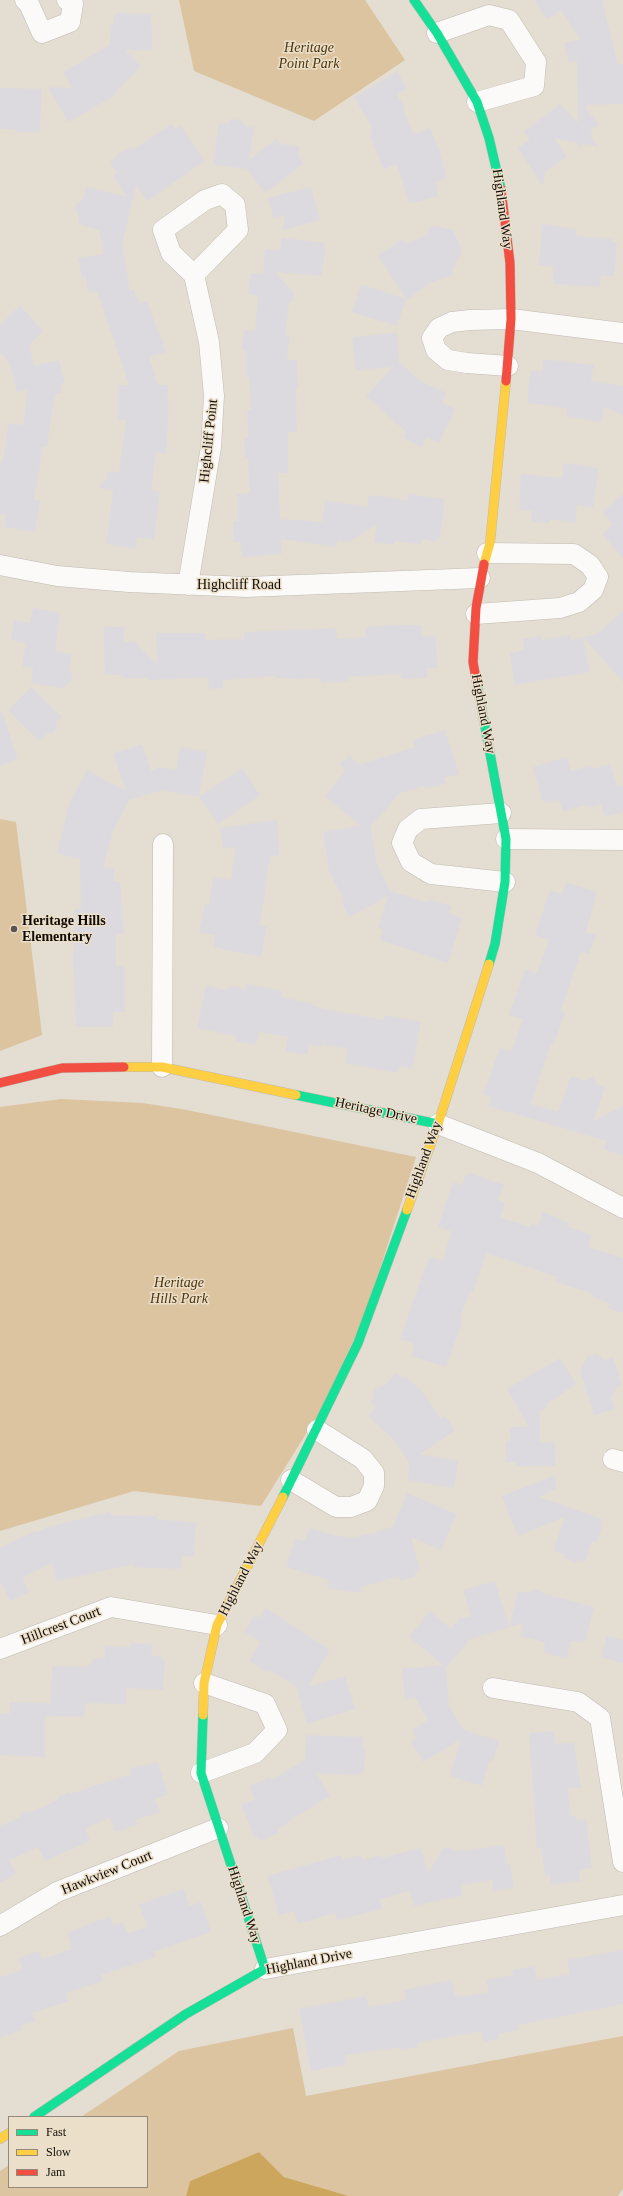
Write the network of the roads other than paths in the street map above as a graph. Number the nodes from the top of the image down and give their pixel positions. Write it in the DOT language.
graph roads {
  1 [pos="25,0"];
  2 [pos="67,0"];
  3 [pos="414,0"];
  4 [pos="437,33"];
  5 [pos="477,102"];
  6 [pos="194,275"];
  7 [pos="511,319"];
  8 [pos="623,333"];
  9 [pos="508,366"];
  10 [pos="487,553"];
  11 [pos="0,565"];
  12 [pos="480,578"];
  13 [pos="188,585"];
  14 [pos="476,614"];
  15 [pos="501,814"];
  16 [pos="506,839"];
  17 [pos="623,840"];
  18 [pos="163,844"];
  19 [pos="505,882"];
  20 [pos="162,1067"];
  21 [pos="0,1083"];
  22 [pos="438,1124"];
  23 [pos="623,1208"];
  24 [pos="317,1430"];
  25 [pos="292,1480"];
  26 [pos="217,1624"];
  27 [pos="0,1649"];
  28 [pos="204,1682"];
  29 [pos="493,1688"];
  30 [pos="201,1772"];
  31 [pos="218,1828"];
  32 [pos="623,1862"];
  33 [pos="623,1905"];
  34 [pos="0,1926"];
  35 [pos="265,1969"];
  36 [pos="35,2116"];
  1 -- 2 [label="street"];
  3 -- 4 [label="street, Highland Way"];
  4 -- 5 [label="street, Highland Way"];
  4 -- 5 [label="street"];
  5 -- 7 [label="street, Highland Way"];
  6 -- 13 [label="street, Highcliff Point"];
  7 -- 8 [label="street"];
  7 -- 9 [label="street, Highland Way"];
  7 -- 9 [label="street"];
  9 -- 10 [label="street, Highland Way"];
  10 -- 12 [label="street, Highland Way"];
  10 -- 14 [label="street"];
  11 -- 13 [label="street, Highcliff Road"];
  12 -- 13 [label="street, Highcliff Road"];
  12 -- 14 [label="street, Highland Way"];
  14 -- 15 [label="street, Highland Way"];
  15 -- 16 [label="street, Highland Way"];
  15 -- 19 [label="street"];
  16 -- 17 [label="street"];
  16 -- 19 [label="street, Highland Way"];
  18 -- 20 [label="street"];
  19 -- 22 [label="street, Highland Way"];
  20 -- 21 [label="street, Heritage Drive"];
  20 -- 22 [label="street, Heritage Drive"];
  22 -- 23 [label="street, Heritage Drive"];
  22 -- 24 [label="street, Highland Way"];
  24 -- 25 [label="street, Highland Way"];
  24 -- 25 [label="street"];
  25 -- 26 [label="street, Highland Way"];
  26 -- 27 [label="street, Hillcrest Court"];
  26 -- 28 [label="street, Highland Way"];
  28 -- 30 [label="street, Highland Way"];
  28 -- 30 [label="street"];
  29 -- 32 [label="street"];
  30 -- 31 [label="street, Highland Way"];
  31 -- 34 [label="street, Hawkview Court"];
  31 -- 35 [label="street, Highland Way"];
  33 -- 35 [label="street, Highland Drive"];
  35 -- 36 [label="street, Highland Drive"];
}
